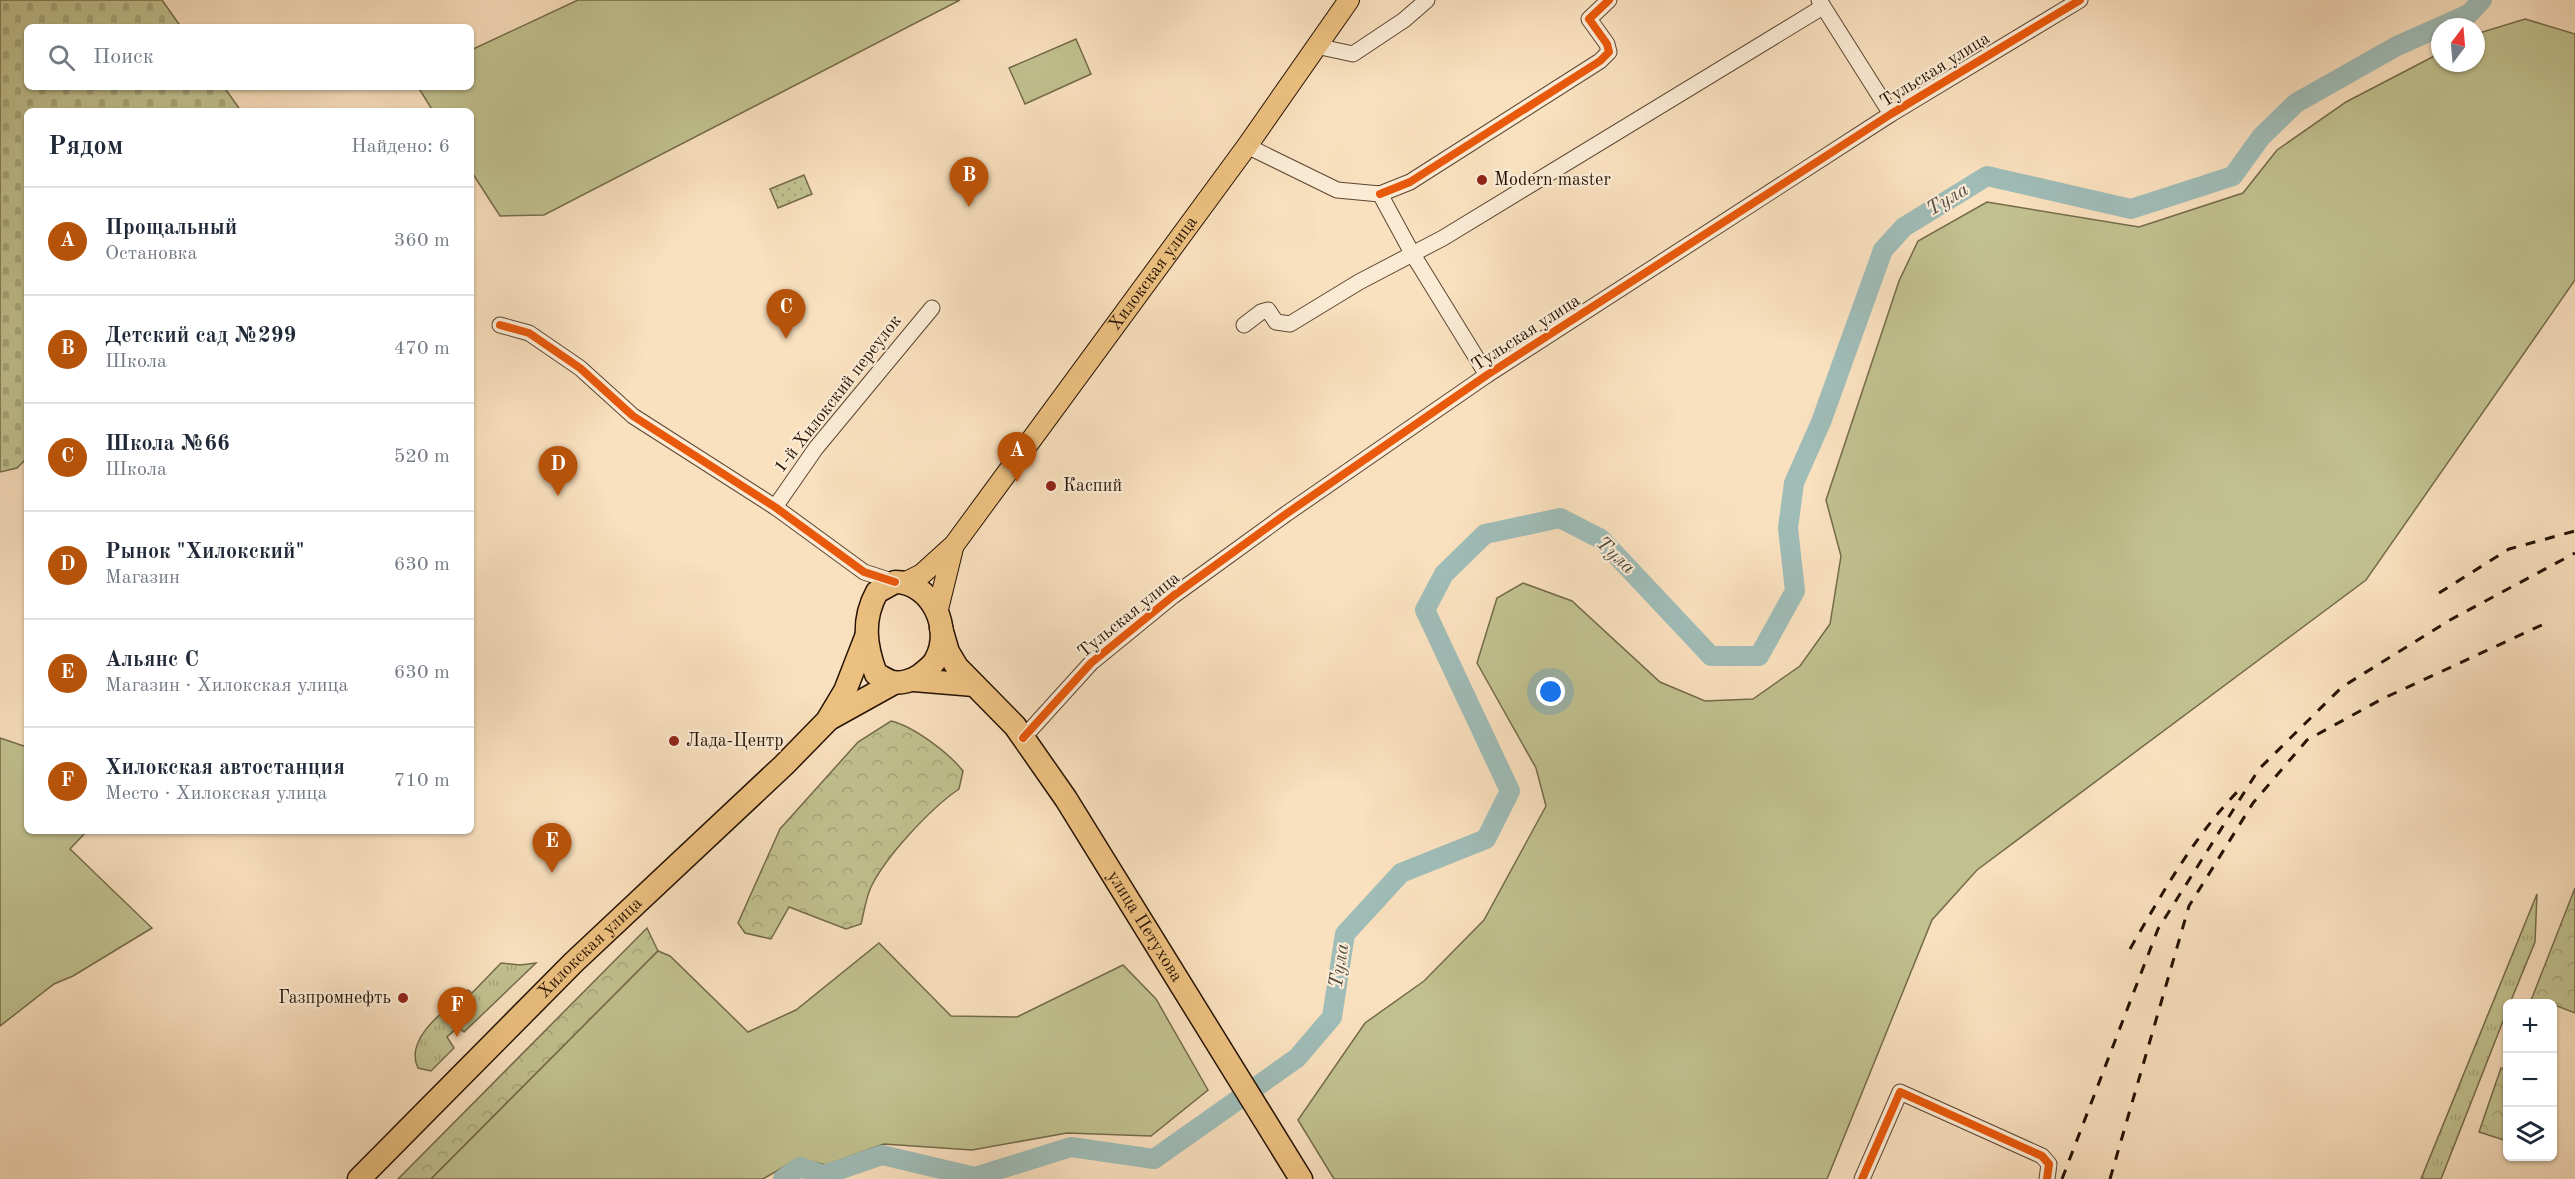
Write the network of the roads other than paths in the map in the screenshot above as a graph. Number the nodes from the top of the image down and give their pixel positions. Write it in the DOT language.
graph roads {
  1 [pos="1349,0"];
  2 [pos="1427,0"];
  3 [pos="1609,0"];
  4 [pos="2080,0"];
  5 [pos="1820,4"];
  6 [pos="1316,46"];
  7 [pos="1892,114"];
  8 [pos="1247,146"];
  9 [pos="1380,194"];
  10 [pos="1412,253"];
  11 [pos="932,308"];
  12 [pos="500,325"];
  13 [pos="1244,325"];
  14 [pos="1487,375"];
  15 [pos="775,507"];
  16 [pos="954,545"];
  17 [pos="864,572"];
  18 [pos="901,582"];
  19 [pos="872,601"];
  20 [pos="939,621"];
  21 [pos="866,637"];
  22 [pos="904,681"];
  23 [pos="974,685"];
  24 [pos="827,721"];
  25 [pos="1023,738"];
  26 [pos="359,1179"];
  27 [pos="1301,1179"];
  28 [pos="1862,1179"];
  29 [pos="2047,1179"];
  1 -- 6 [label="main road, Хилокская улица"];
  2 -- 6 [label="street"];
  3 -- 9 [label="street"];
  4 -- 7 [label="street, Тульская улица"];
  5 -- 7 [label="street"];
  5 -- 10 [label="street"];
  6 -- 8 [label="main road, Хилокская улица"];
  7 -- 14 [label="street, Тульская улица"];
  8 -- 9 [label="street"];
  8 -- 16 [label="main road, Хилокская улица"];
  9 -- 10 [label="street"];
  10 -- 13 [label="street"];
  10 -- 14 [label="street"];
  11 -- 15 [label="street, 1-й Хилокский переулок"];
  12 -- 15 [label="street"];
  14 -- 25 [label="street, Тульская улица"];
  15 -- 17 [label="street"];
  16 -- 18 [label="main road"];
  16 -- 20 [label="main road"];
  17 -- 18 [label="street"];
  17 -- 19 [label="street"];
  18 -- 19 [label="highway"];
  18 -- 20 [label="highway"];
  19 -- 21 [label="highway"];
  20 -- 22 [label="highway"];
  20 -- 23 [label="highway, улица Петухова"];
  21 -- 22 [label="highway"];
  21 -- 24 [label="highway"];
  22 -- 23 [label="highway"];
  22 -- 24 [label="highway"];
  23 -- 25 [label="highway, улица Петухова"];
  24 -- 26 [label="highway, Хилокская улица"];
  25 -- 27 [label="highway, улица Петухова"];
  28 -- 29 [label="street"];
}
